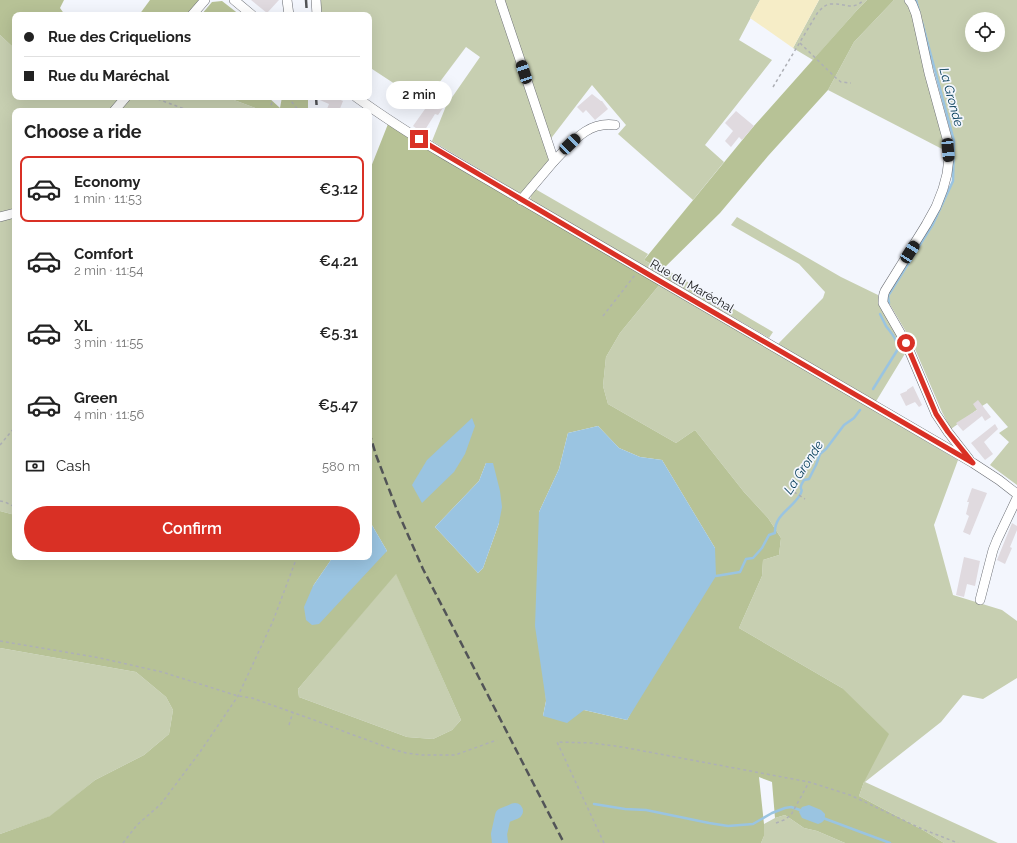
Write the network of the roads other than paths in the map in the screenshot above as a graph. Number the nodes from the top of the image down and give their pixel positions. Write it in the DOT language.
graph roads {
  1 [pos="205,0"];
  2 [pos="234,0"];
  3 [pos="287,0"];
  4 [pos="316,0"];
  5 [pos="500,0"];
  6 [pos="909,0"];
  7 [pos="195,12"];
  8 [pos="248,12"];
  9 [pos="289,12"];
  10 [pos="317,12"];
  11 [pos="123,100"];
  12 [pos="360,100"];
  13 [pos="117,108"];
  14 [pos="371,108"];
  15 [pos="372,109"];
  16 [pos="615,125"];
  17 [pos="554,161"];
  18 [pos="521,200"];
  19 [pos="12,213"];
  20 [pos="0,217"];
  21 [pos="973,463"];
  22 [pos="1017,494"];
  23 [pos="1017,498"];
  24 [pos="980,600"];
  1 -- 7 [label="street"];
  2 -- 8 [label="street"];
  3 -- 9 [label="street"];
  4 -- 10 [label="street"];
  5 -- 17 [label="street"];
  6 -- 21 [label="street"];
  11 -- 13 [label="street"];
  12 -- 14 [label="street, Rue du Maréchal"];
  15 -- 18 [label="street, Rue du Maréchal"];
  16 -- 17 [label="street"];
  17 -- 18 [label="street"];
  18 -- 21 [label="street, Rue du Maréchal"];
  19 -- 20 [label="street"];
  21 -- 22 [label="street, Rue du Maréchal"];
  23 -- 24 [label="street"];
}
